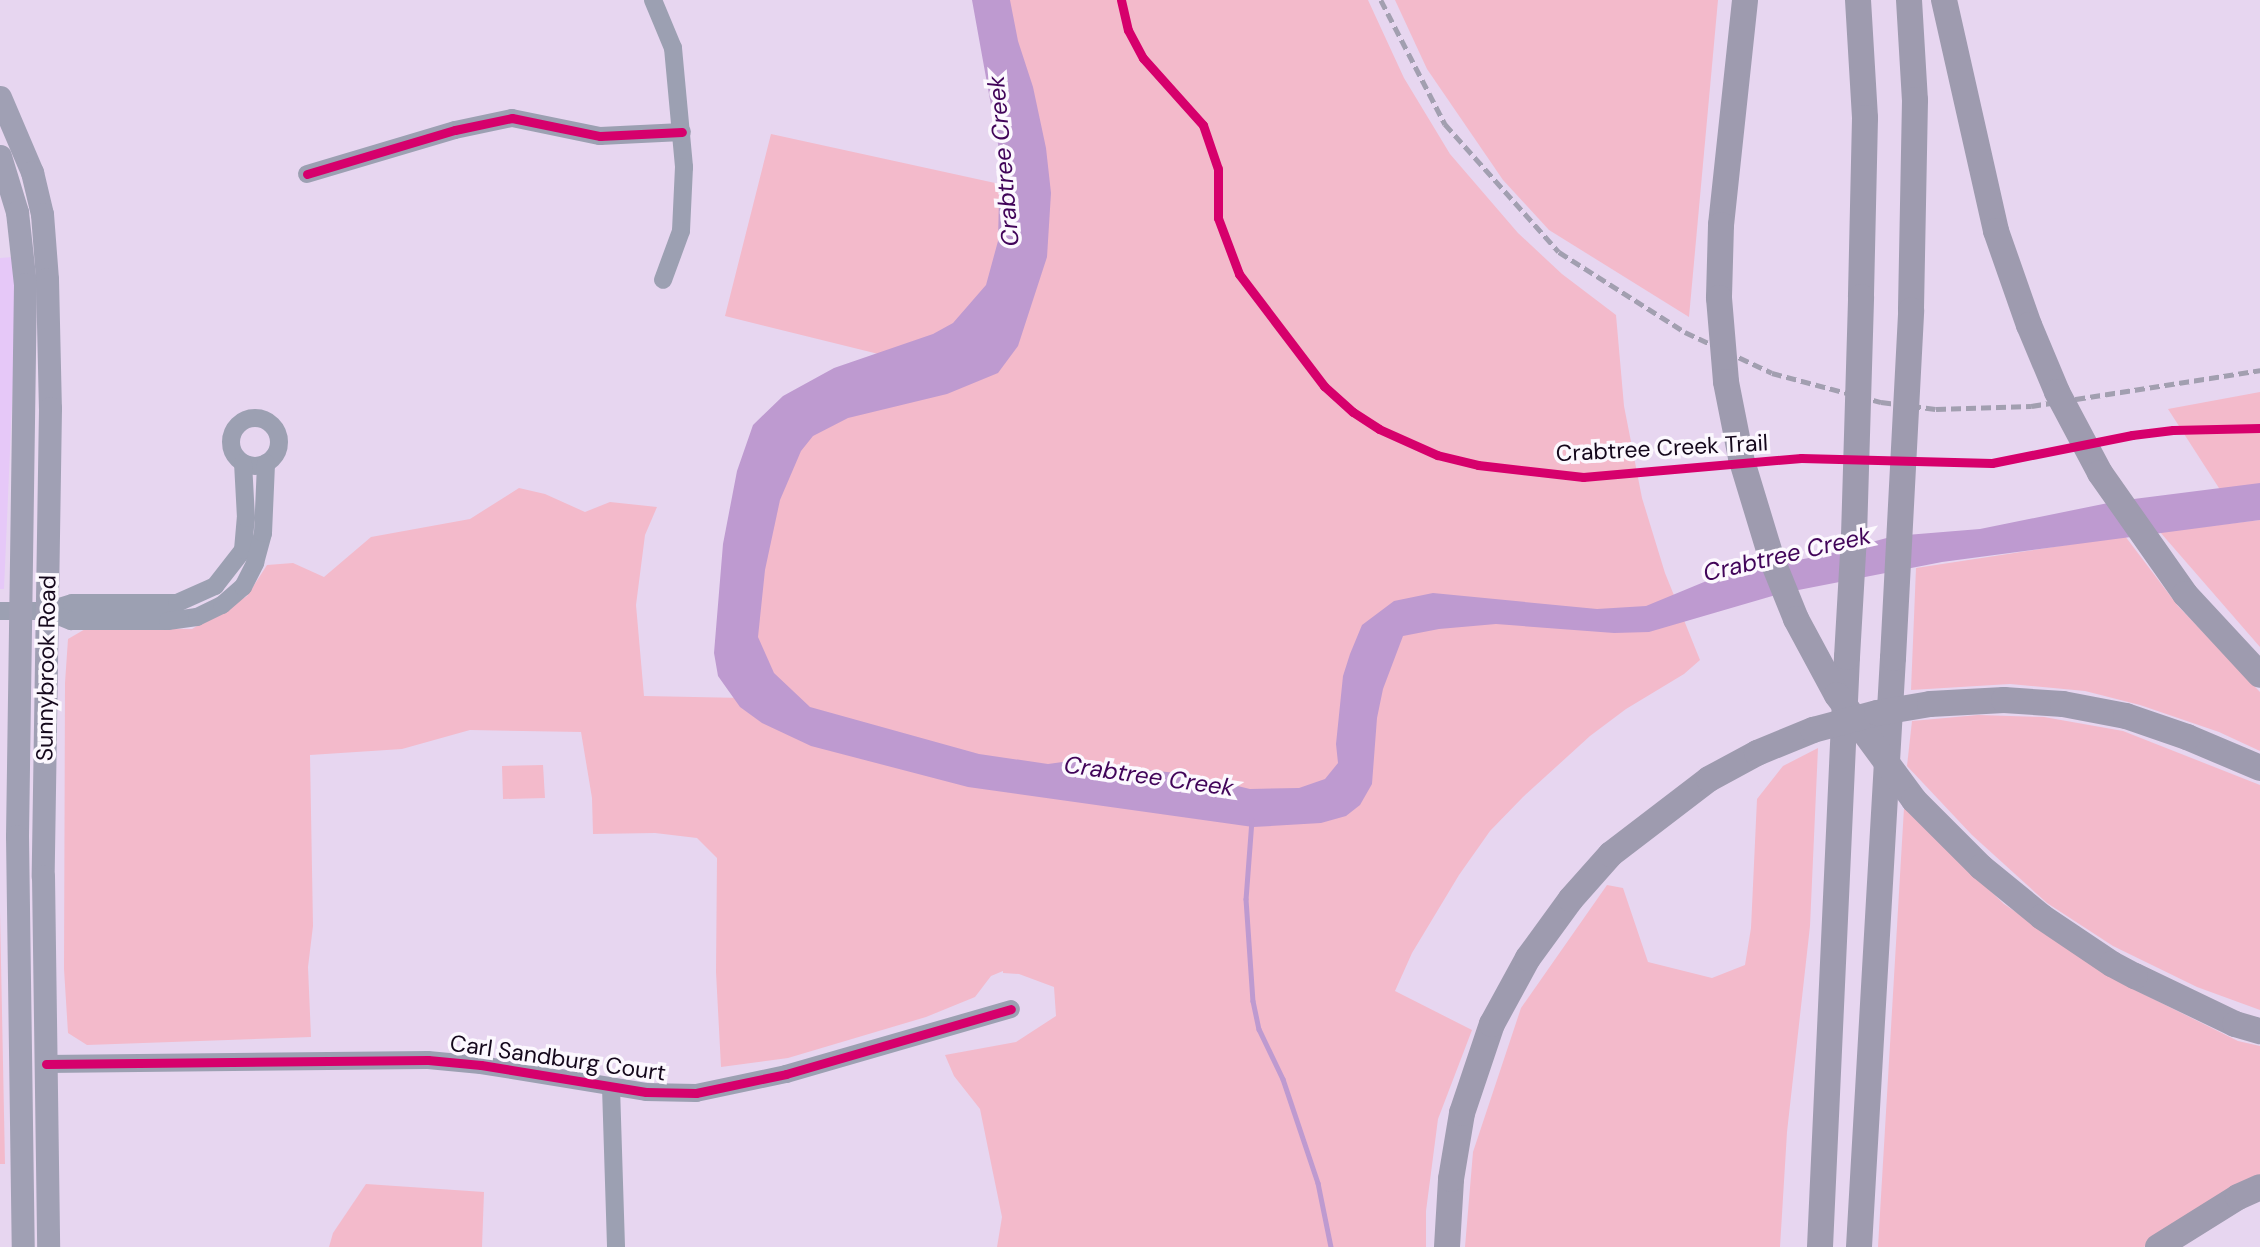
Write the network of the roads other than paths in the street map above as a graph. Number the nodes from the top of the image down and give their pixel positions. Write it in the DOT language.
graph roads {
  1 [pos="653,0"];
  2 [pos="1745,0"];
  3 [pos="1858,0"];
  4 [pos="1909,0"];
  5 [pos="1944,0"];
  6 [pos="0,97"];
  7 [pos="682,132"];
  8 [pos="0,156"];
  9 [pos="307,174"];
  10 [pos="663,280"];
  11 [pos="243,463"];
  12 [pos="266,463"];
  13 [pos="10,611"];
  14 [pos="46,611"];
  15 [pos="2260,675"];
  16 [pos="2260,768"];
  17 [pos="20,946"];
  18 [pos="1011,1009"];
  19 [pos="2260,1031"];
  20 [pos="46,1064"];
  21 [pos="611,1087"];
  22 [pos="2260,1187"];
  23 [pos="23,1247"];
  24 [pos="48,1247"];
  25 [pos="616,1247"];
  26 [pos="1447,1247"];
  27 [pos="1820,1247"];
  28 [pos="1859,1247"];
  29 [pos="2158,1247"];
  1 -- 7 [label="street"];
  2 -- 19 [label="highway, bridge"];
  3 -- 27 [label="highway, bridge"];
  4 -- 28 [label="highway, bridge"];
  5 -- 15 [label="highway, bridge"];
  6 -- 14 [label="main road, Sunnybrook Road"];
  7 -- 9 [label="street"];
  7 -- 10 [label="street"];
  8 -- 13 [label="main road, Sunnybrook Road"];
  11 -- 12 [label="street"];
  11 -- 12 [label="street"];
  11 -- 14 [label="street"];
  12 -- 14 [label="street"];
  13 -- 14 [label="street"];
  13 -- 17 [label="main road, Sunnybrook Road"];
  14 -- 20 [label="main road, Sunnybrook Road"];
  16 -- 26 [label="highway, bridge"];
  17 -- 20 [label="main road"];
  17 -- 23 [label="main road, Sunnybrook Road"];
  18 -- 21 [label="street, Carl Sandburg Court"];
  20 -- 21 [label="street, Carl Sandburg Court"];
  20 -- 24 [label="main road, Sunnybrook Road"];
  21 -- 25 [label="street"];
  22 -- 29 [label="highway"];
}
